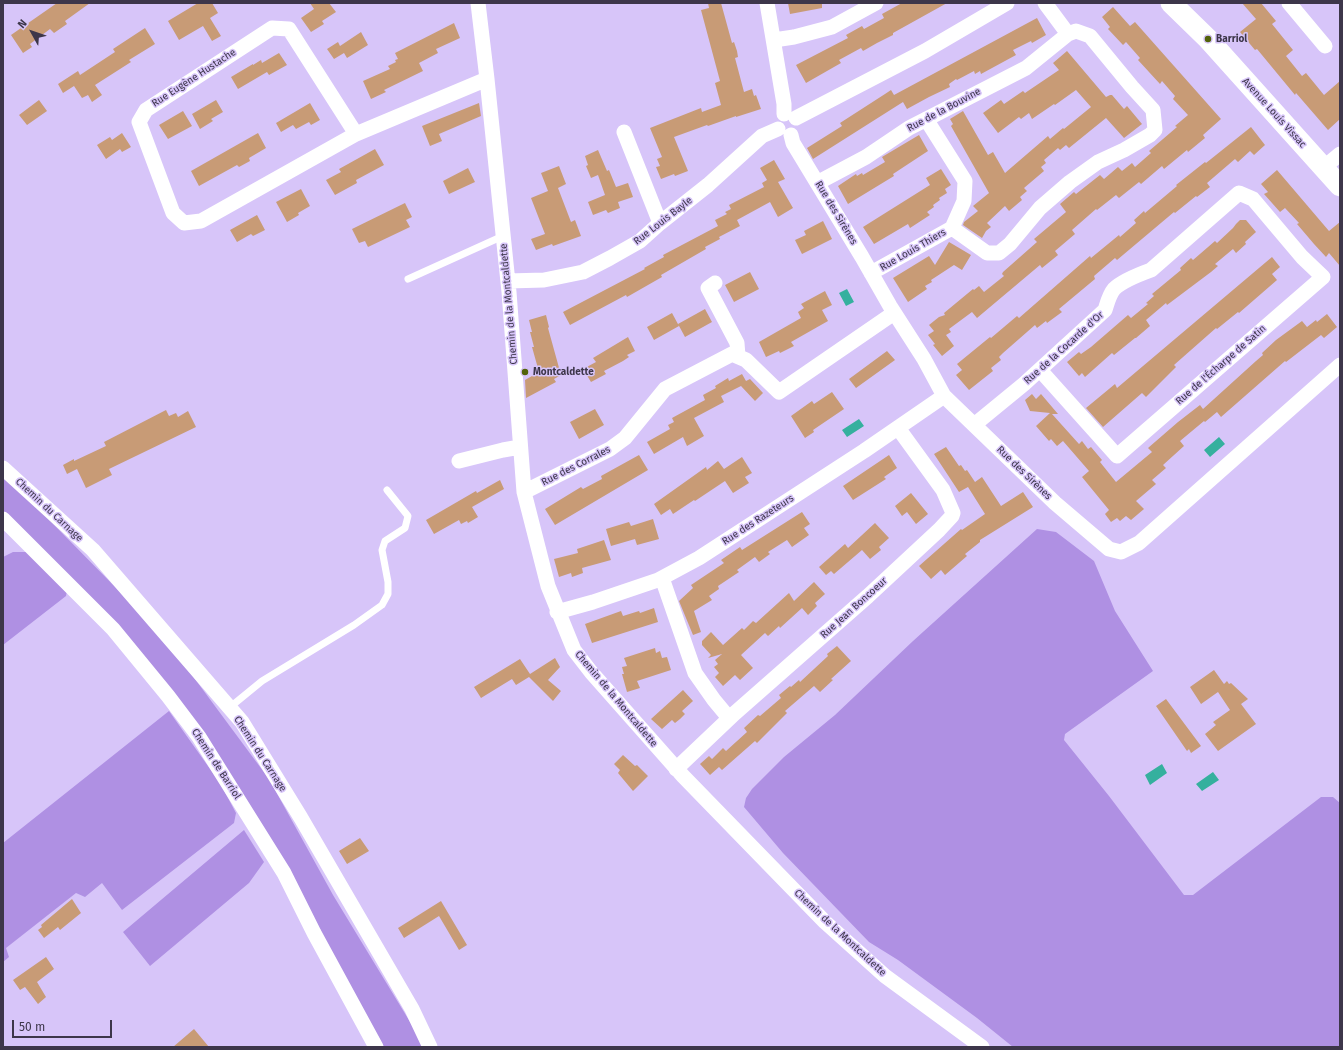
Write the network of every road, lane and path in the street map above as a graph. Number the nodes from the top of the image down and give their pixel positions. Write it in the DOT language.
graph roads {
  1 [pos="478,3"];
  2 [pos="767,3"];
  3 [pos="876,3"];
  4 [pos="1007,3"];
  5 [pos="1045,3"];
  6 [pos="1155,3"];
  7 [pos="1171,3"];
  8 [pos="1289,3"];
  9 [pos="1068,34"];
  10 [pos="1208,39"];
  11 [pos="774,40"];
  12 [pos="1325,46"];
  13 [pos="487,79"];
  14 [pos="790,116"];
  15 [pos="926,119"];
  16 [pos="624,132"];
  17 [pos="784,132"];
  18 [pos="356,134"];
  19 [pos="1340,154"];
  20 [pos="1324,168"];
  21 [pos="817,182"];
  22 [pos="1340,186"];
  23 [pos="1239,193"];
  24 [pos="660,223"];
  25 [pos="952,228"];
  26 [pos="503,236"];
  27 [pos="871,273"];
  28 [pos="408,279"];
  29 [pos="508,281"];
  30 [pos="715,283"];
  31 [pos="894,313"];
  32 [pos="738,356"];
  33 [pos="1340,365"];
  34 [pos="1040,370"];
  35 [pos="944,396"];
  36 [pos="974,425"];
  37 [pos="898,428"];
  38 [pos="520,447"];
  39 [pos="459,461"];
  40 [pos="3,468"];
  41 [pos="387,490"];
  42 [pos="524,492"];
  43 [pos="3,519"];
  44 [pos="662,578"];
  45 [pos="557,612"];
  46 [pos="229,708"];
  47 [pos="729,718"];
  48 [pos="676,768"];
  49 [pos="376,1047"];
  50 [pos="430,1047"];
  51 [pos="982,1047"];
  1 -- 13 [label="street, Chemin de la Montcaldette"];
  2 -- 11 [label="street"];
  3 -- 11 [label="street"];
  4 -- 14 [label="street"];
  5 -- 9 [label="street"];
  6 -- 10 [label="main road, Avenue Louis Vissac"];
  7 -- 10 [label="main road, Avenue Louis Vissac"];
  8 -- 12 [label="street"];
  9 -- 15 [label="street, Rue de la Bouvine"];
  9 -- 25 [label="street"];
  10 -- 20 [label="main road, Avenue Louis Vissac"];
  11 -- 14 [label="street"];
  13 -- 18 [label="street, Rue Eugène Hustache"];
  13 -- 26 [label="street, Chemin de la Montcaldette"];
  14 -- 17 [label="street"];
  15 -- 21 [label="street, Rue de la Bouvine"];
  15 -- 25 [label="street, Rue Louis Thiers"];
  16 -- 24 [label="street"];
  17 -- 21 [label="street, Rue des Sirènes"];
  17 -- 24 [label="street, Rue Louis Bayle"];
  18 -- 18 [label="street, Rue Eugène Hustache"];
  19 -- 20 [label="street"];
  20 -- 22 [label="main road, Avenue Louis Vissac"];
  21 -- 27 [label="street, Rue des Sirènes"];
  23 -- 34 [label="street, Rue de la Cocarde d'Or"];
  23 -- 34 [label="street, Rue de l'Écharpe de Satin"];
  24 -- 29 [label="street, Rue Louis Bayle"];
  25 -- 27 [label="street, Rue Louis Thiers"];
  26 -- 28 [label="lane"];
  26 -- 29 [label="street, Chemin de la Montcaldette"];
  27 -- 31 [label="street, Rue des Sirènes"];
  29 -- 38 [label="street, Chemin de la Montcaldette"];
  30 -- 32 [label="street"];
  31 -- 32 [label="street"];
  31 -- 35 [label="street, Rue des Sirènes"];
  32 -- 42 [label="street, Rue des Corrales"];
  33 -- 36 [label="street, Rue des Sirènes"];
  34 -- 36 [label="street, Rue de la Cocarde d'Or"];
  35 -- 36 [label="street, Rue des Sirènes"];
  35 -- 37 [label="street, Rue des Razeteurs"];
  37 -- 44 [label="street, Rue des Razeteurs"];
  37 -- 47 [label="street, Rue Jean Boncoeur"];
  38 -- 39 [label="street"];
  38 -- 42 [label="street, Chemin de la Montcaldette"];
  40 -- 46 [label="street, Chemin du Carnage"];
  41 -- 46 [label="lane"];
  42 -- 45 [label="street, Chemin de la Montcaldette"];
  43 -- 49 [label="street, Chemin de Barriol"];
  44 -- 45 [label="street, Rue des Razeteurs"];
  44 -- 47 [label="street"];
  45 -- 48 [label="street, Chemin de la Montcaldette"];
  46 -- 50 [label="street, Chemin du Carnage"];
  47 -- 48 [label="street, Rue Jean Boncoeur"];
  48 -- 51 [label="street, Chemin de la Montcaldette"];
}
